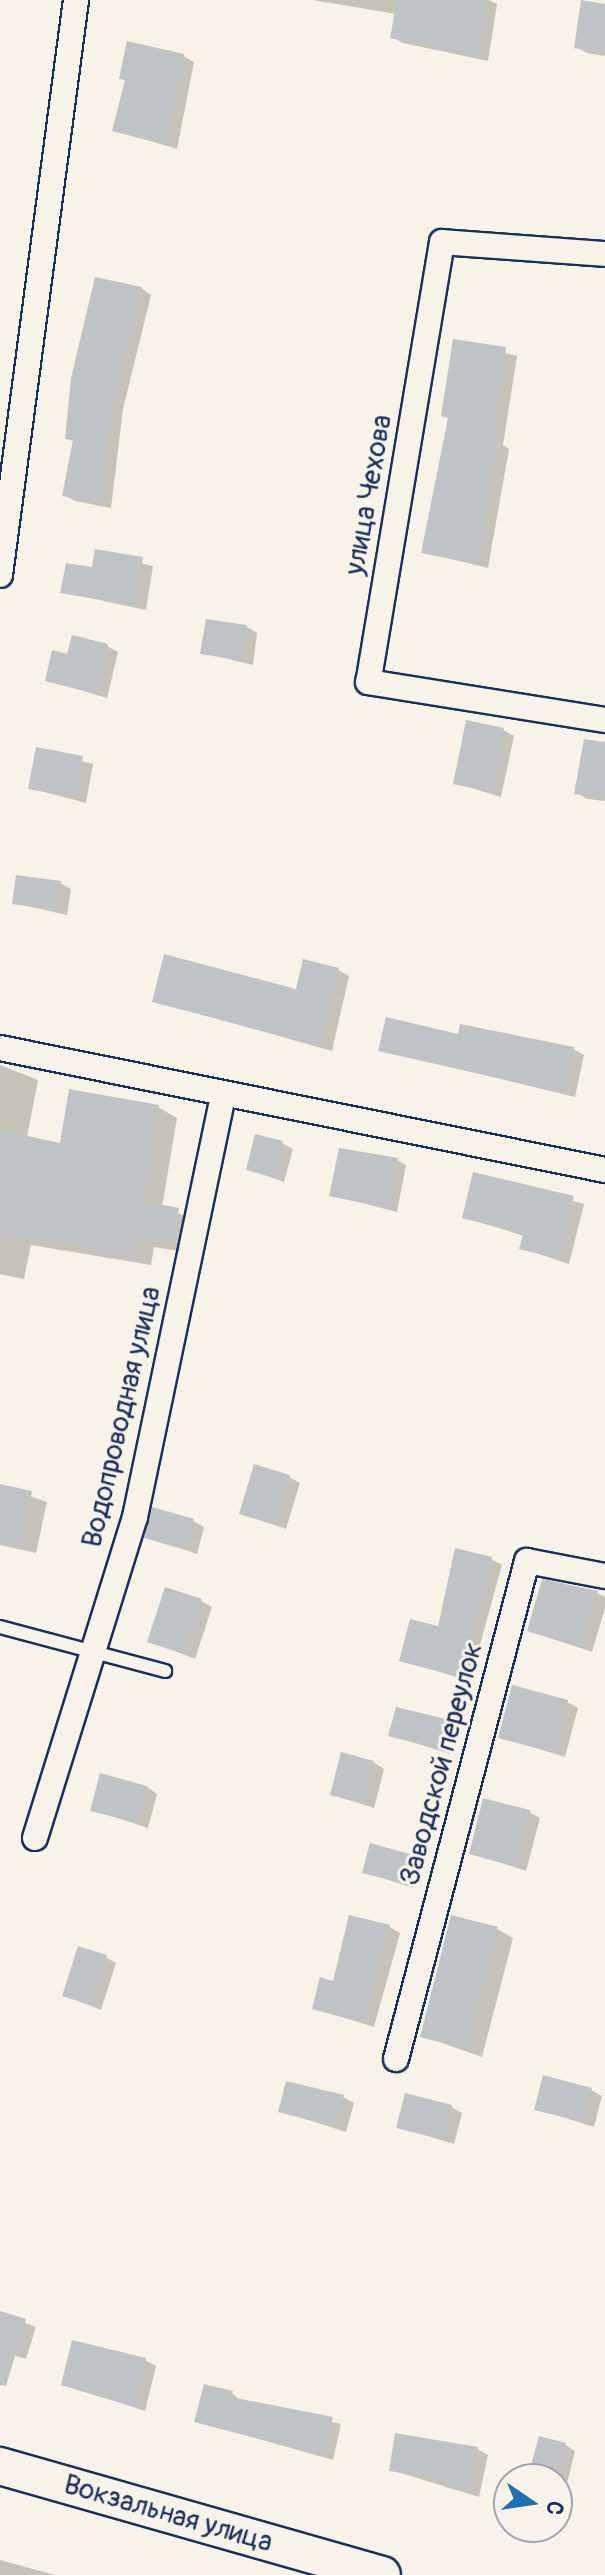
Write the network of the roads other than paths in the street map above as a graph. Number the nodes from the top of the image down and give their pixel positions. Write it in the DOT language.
graph roads {
  1 [pos="76,0"];
  2 [pos="605,254"];
  3 [pos="0,575"];
  4 [pos="605,720"];
  5 [pos="0,1048"];
  6 [pos="223,1096"];
  7 [pos="605,1170"];
  8 [pos="605,1576"];
  9 [pos="0,1627"];
  10 [pos="91,1648"];
  11 [pos="165,1671"];
  12 [pos="35,1838"];
  13 [pos="396,2059"];
  14 [pos="0,2466"];
  15 [pos="382,2575"];
  1 -- 3 [label="street"];
  2 -- 4 [label="street, улица Чехова"];
  5 -- 6 [label="street"];
  6 -- 7 [label="street"];
  6 -- 10 [label="street, Водопроводная улица"];
  8 -- 13 [label="street, Заводской переулок"];
  9 -- 10 [label="lane"];
  10 -- 11 [label="lane"];
  10 -- 12 [label="street, Водопроводная улица"];
  14 -- 15 [label="main road, Вокзальная улица"];
}
